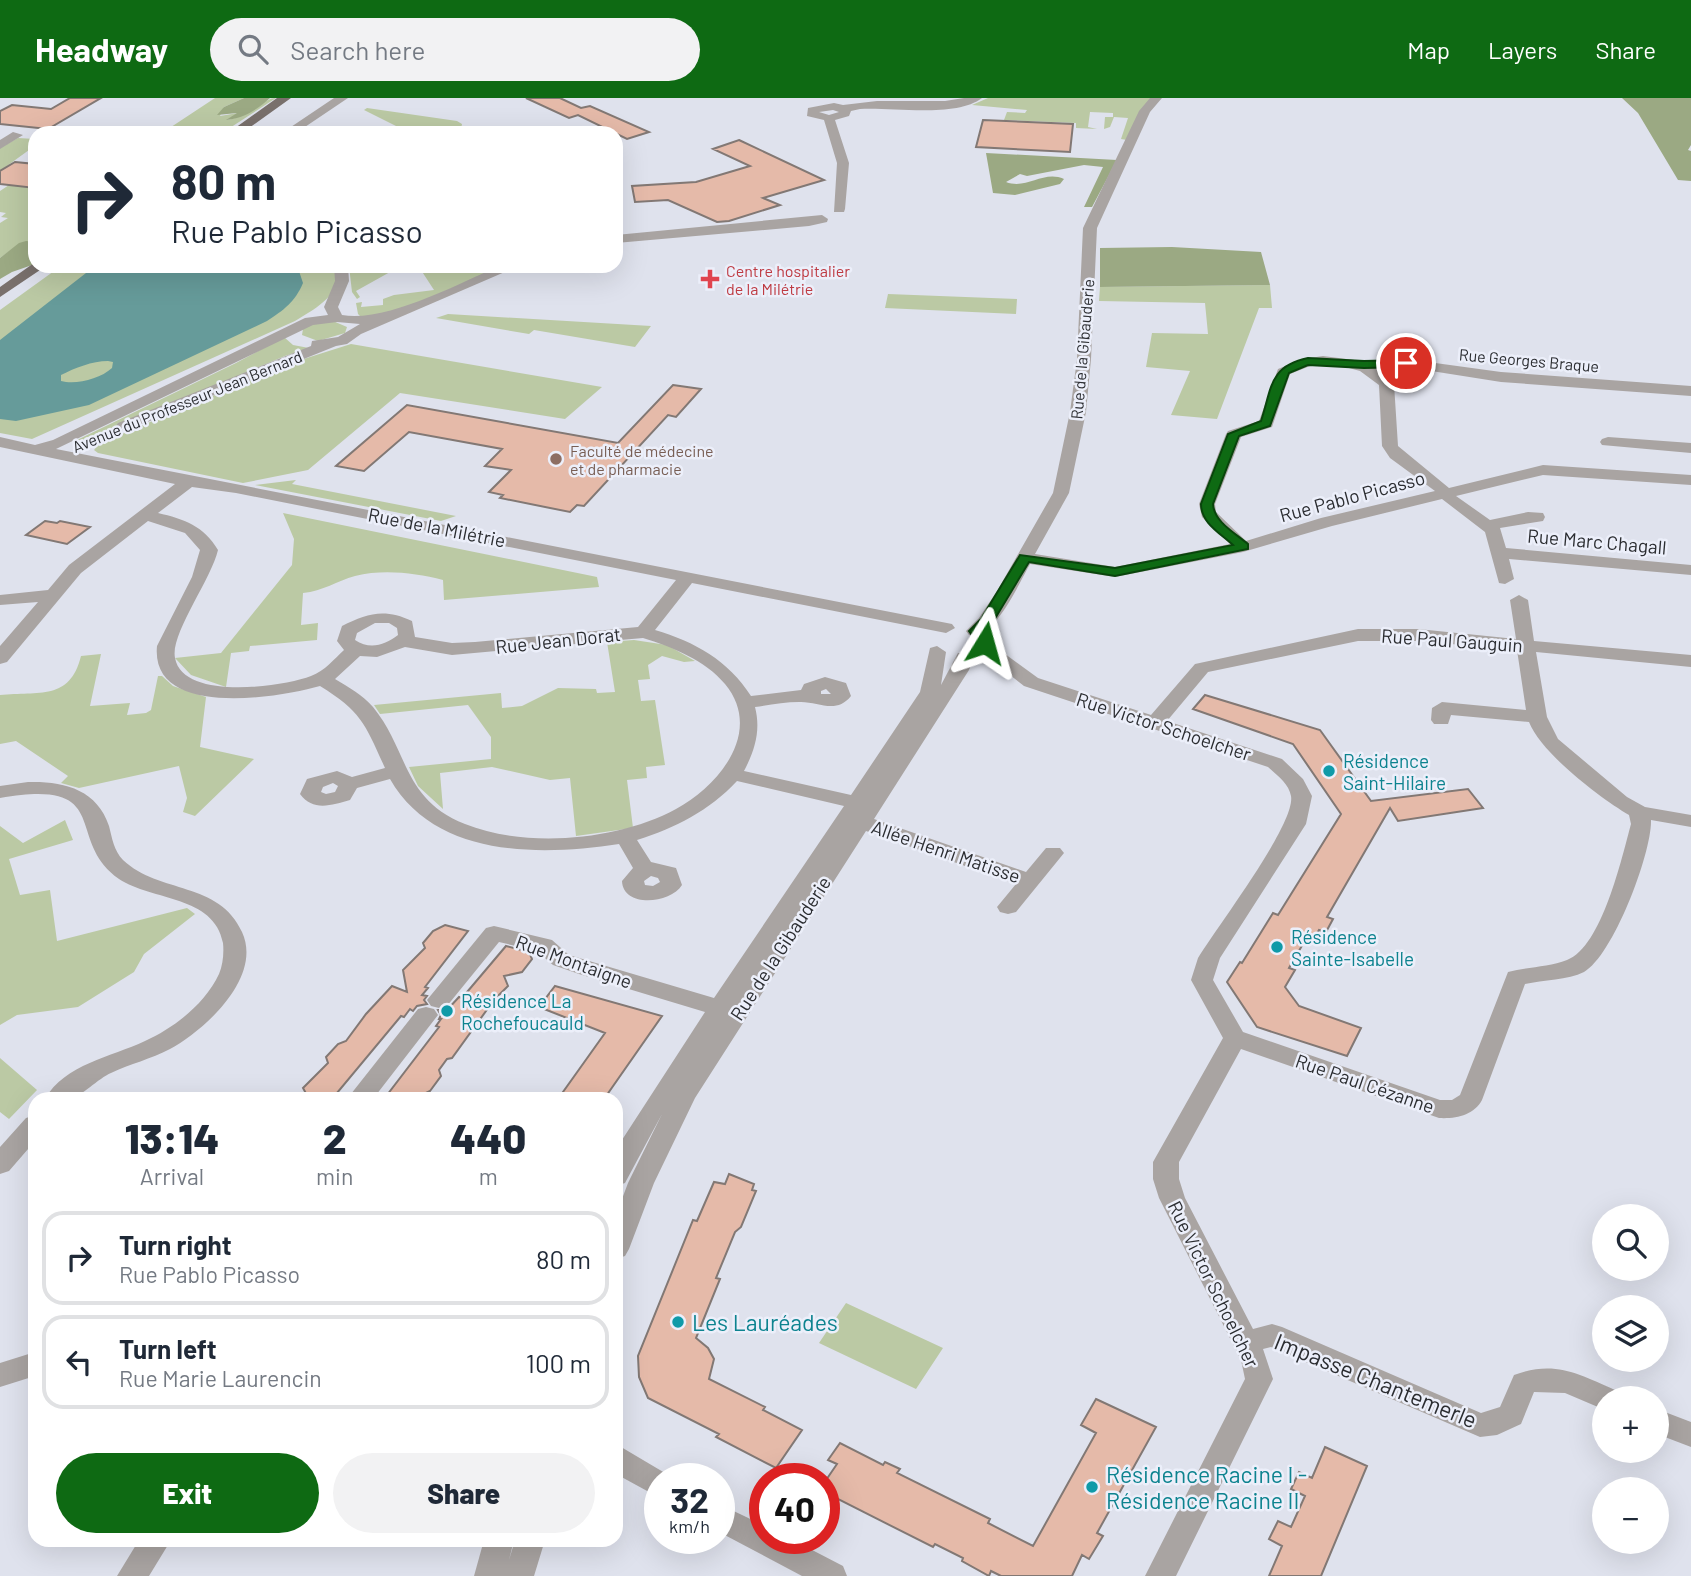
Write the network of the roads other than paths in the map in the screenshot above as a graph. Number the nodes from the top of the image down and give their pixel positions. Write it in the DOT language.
graph roads {
  1 [pos="285,98"];
  2 [pos="342,98"];
  3 [pos="976,98"];
  4 [pos="1156,98"];
  5 [pos="843,109"];
  6 [pos="829,118"];
  7 [pos="244,126"];
  8 [pos="304,126"];
  9 [pos="17,135"];
  10 [pos="0,145"];
  11 [pos="623,238"];
  12 [pos="28,273"];
  13 [pos="341,273"];
  14 [pos="495,273"];
  15 [pos="0,291"];
  16 [pos="337,294"];
  17 [pos="337,317"];
  18 [pos="310,321"];
  19 [pos="354,326"];
  20 [pos="293,330"];
  21 [pos="330,344"];
  22 [pos="1364,365"];
  23 [pos="1691,391"];
  24 [pos="134,407"];
  25 [pos="0,442"];
  26 [pos="1608,442"];
  27 [pos="1691,448"];
  28 [pos="32,449"];
  29 [pos="54,455"];
  30 [pos="190,480"];
  31 [pos="1691,480"];
  32 [pos="1445,493"];
  33 [pos="146,515"];
  34 [pos="1537,517"];
  35 [pos="1487,526"];
  36 [pos="1243,547"];
  37 [pos="1499,553"];
  38 [pos="1025,558"];
  39 [pos="1691,570"];
  40 [pos="688,577"];
  41 [pos="1505,579"];
  42 [pos="53,595"];
  43 [pos="0,600"];
  44 [pos="1519,600"];
  45 [pos="644,632"];
  46 [pos="938,639"];
  47 [pos="403,641"];
  48 [pos="975,645"];
  49 [pos="1527,645"];
  50 [pos="356,649"];
  51 [pos="0,658"];
  52 [pos="1691,660"];
  53 [pos="322,680"];
  54 [pos="810,695"];
  55 [pos="745,702"];
  56 [pos="1537,717"];
  57 [pos="1440,719"];
  58 [pos="1156,722"];
  59 [pos="396,771"];
  60 [pos="732,774"];
  61 [pos="349,784"];
  62 [pos="0,792"];
  63 [pos="863,810"];
  64 [pos="1639,812"];
  65 [pos="1691,821"];
  66 [pos="625,837"];
  67 [pos="1053,853"];
  68 [pos="645,870"];
  69 [pos="1030,881"];
  70 [pos="1008,907"];
  71 [pos="728,1011"];
  72 [pos="1235,1038"];
  73 [pos="66,1092"];
  74 [pos="365,1092"];
  75 [pos="28,1132"];
  76 [pos="623,1162"];
  77 [pos="0,1164"];
  78 [pos="623,1232"];
  79 [pos="1245,1342"];
  80 [pos="28,1366"];
  81 [pos="0,1375"];
  82 [pos="1592,1392"];
  83 [pos="1669,1426"];
  84 [pos="1691,1435"];
  85 [pos="623,1463"];
  86 [pos="644,1477"];
  87 [pos="735,1525"];
  88 [pos="151,1547"];
  89 [pos="497,1547"];
  90 [pos="528,1547"];
  91 [pos="132,1576"];
  92 [pos="489,1576"];
  93 [pos="519,1576"];
  94 [pos="832,1576"];
  95 [pos="1160,1576"];
  1 -- 7 [label="main road"];
  2 -- 8 [label="street"];
  3 -- 5 [label="street"];
  4 -- 38 [label="street, Rue de la Gibauderie"];
  5 -- 6 [label="street"];
  5 -- 6 [label="street"];
  6 -- 11 [label="street"];
  9 -- 10 [label="street"];
  12 -- 15 [label="main road"];
  13 -- 16 [label="street"];
  14 -- 19 [label="street, Avenue du Professeur Jean Bernard"];
  16 -- 17 [label="street"];
  16 -- 18 [label="street, Avenue du Professeur Jean Bernard"];
  17 -- 18 [label="street, Avenue du Professeur Jean Bernard"];
  17 -- 19 [label="street, Avenue du Professeur Jean Bernard"];
  18 -- 20 [label="street, Avenue du Professeur Jean Bernard"];
  19 -- 21 [label="street, Avenue du Professeur Jean Bernard"];
  20 -- 21 [label="street, Avenue du Professeur Jean Bernard"];
  20 -- 24 [label="street, Avenue du Professeur Jean Bernard"];
  21 -- 29 [label="street, Avenue du Professeur Jean Bernard"];
  22 -- 23 [label="street, Rue Georges Braque"];
  22 -- 32 [label="street, Rue Marc Chagall"];
  22 -- 36 [label="street, Rue Georges Braque"];
  24 -- 28 [label="street, Avenue du Professeur Jean Bernard"];
  24 -- 29 [label="street, Avenue du Professeur Jean Bernard"];
  25 -- 28 [label="street, Rue de la Milétrie"];
  26 -- 27 [label="street"];
  28 -- 29 [label="street, Rue de la Milétrie"];
  29 -- 30 [label="street, Rue de la Milétrie"];
  30 -- 33 [label="street"];
  30 -- 40 [label="street, Rue de la Milétrie"];
  31 -- 32 [label="street, Rue Pablo Picasso"];
  32 -- 35 [label="street, Rue Marc Chagall"];
  32 -- 36 [label="street, Rue Pablo Picasso"];
  33 -- 42 [label="street"];
  33 -- 53 [label="street"];
  34 -- 35 [label="street"];
  35 -- 37 [label="street, Rue Marc Chagall"];
  36 -- 38 [label="street, Rue Pablo Picasso"];
  37 -- 39 [label="street, Rue Marc Chagall"];
  37 -- 41 [label="street, Rue Marc Chagall"];
  38 -- 48 [label="street, Rue de la Gibauderie"];
  40 -- 45 [label="street, Rue Jean Dorat"];
  40 -- 46 [label="street, Rue de la Milétrie"];
  42 -- 43 [label="street"];
  42 -- 51 [label="street"];
  44 -- 49 [label="street"];
  45 -- 47 [label="street, Rue Jean Dorat"];
  45 -- 55 [label="street"];
  46 -- 48 [label="street"];
  46 -- 48 [label="street"];
  46 -- 63 [label="street, Rue de la Gibauderie"];
  47 -- 50 [label="street"];
  47 -- 50 [label="street"];
  48 -- 58 [label="street, Rue Victor Schoelcher"];
  48 -- 63 [label="street, Rue de la Gibauderie"];
  49 -- 52 [label="street, Rue Paul Gauguin"];
  49 -- 56 [label="street"];
  49 -- 58 [label="street, Rue Paul Gauguin"];
  50 -- 53 [label="street"];
  53 -- 59 [label="street"];
  54 -- 55 [label="street"];
  55 -- 60 [label="street"];
  56 -- 57 [label="street"];
  56 -- 64 [label="street"];
  58 -- 72 [label="street, Rue Victor Schoelcher"];
  59 -- 61 [label="street"];
  59 -- 66 [label="street"];
  60 -- 63 [label="street, Allée Henri Matisse"];
  60 -- 66 [label="street"];
  62 -- 73 [label="street"];
  63 -- 69 [label="street, Allée Henri Matisse"];
  63 -- 71 [label="street, Rue de la Gibauderie"];
  64 -- 65 [label="street"];
  64 -- 72 [label="street, Rue Paul Cézanne"];
  66 -- 68 [label="street"];
  67 -- 69 [label="street, Allée Henri Matisse"];
  69 -- 70 [label="street, Allée Henri Matisse"];
  71 -- 74 [label="street, Rue Montaigne"];
  71 -- 76 [label="street, Rue de la Gibauderie"];
  71 -- 78 [label="street, Rue de la Gibauderie"];
  72 -- 79 [label="street, Rue Victor Schoelcher"];
  75 -- 77 [label="street"];
  79 -- 82 [label="street, Impasse Chantemerle"];
  79 -- 95 [label="street, Rue Victor Schoelcher"];
  80 -- 81 [label="street"];
  83 -- 84 [label="street"];
  85 -- 86 [label="street"];
  87 -- 94 [label="street"];
  88 -- 91 [label="street"];
  89 -- 92 [label="street"];
  90 -- 93 [label="street"];
}
